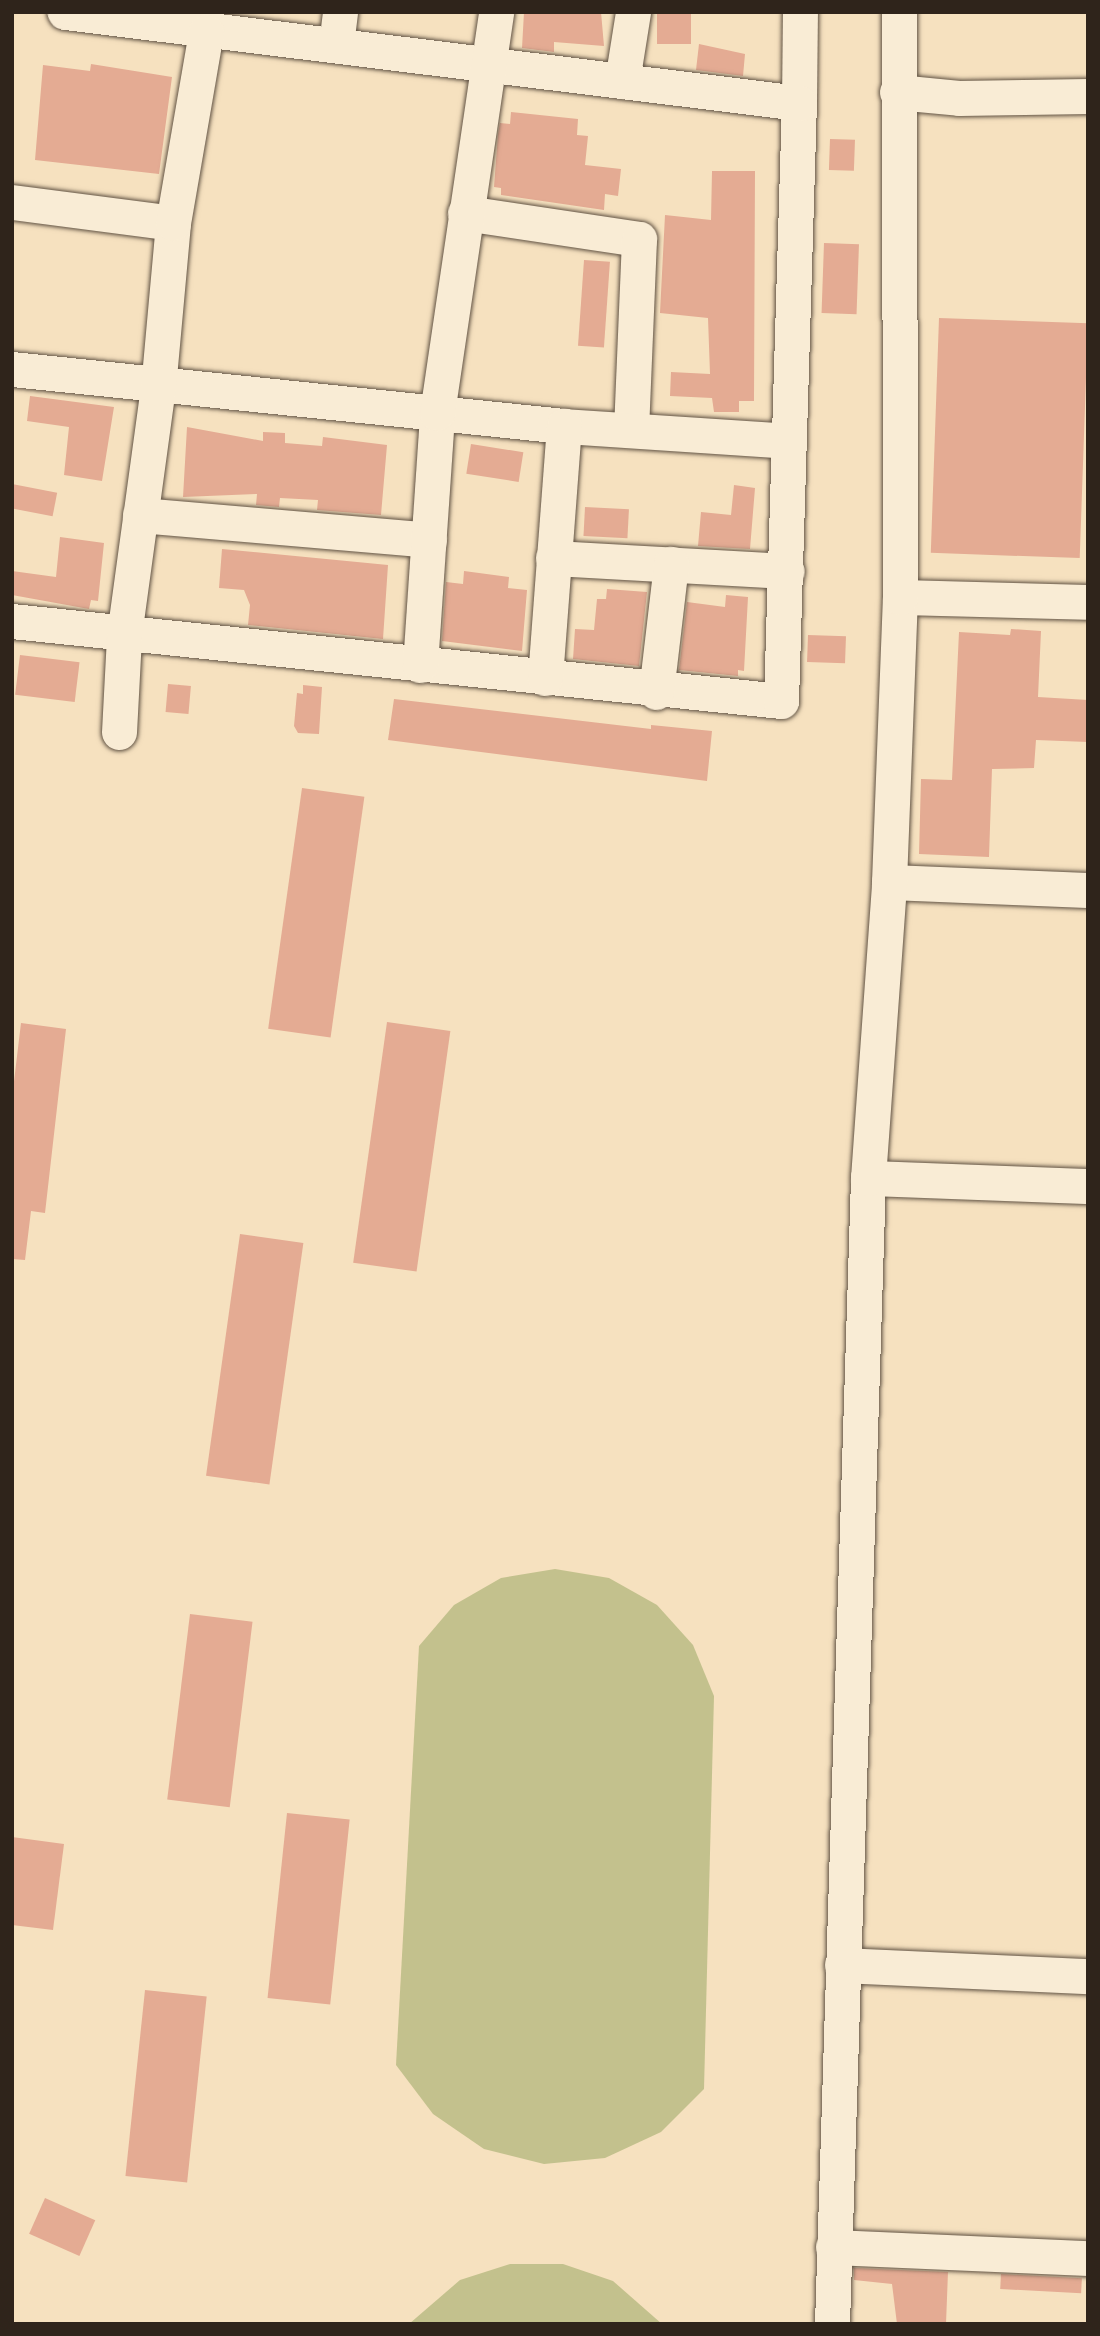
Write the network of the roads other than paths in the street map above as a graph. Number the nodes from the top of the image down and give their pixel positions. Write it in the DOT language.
graph roads {
  1 [pos="65,12"];
  2 [pos="496,12"];
  3 [pos="633,12"];
  4 [pos="800,12"];
  5 [pos="899,12"];
  6 [pos="338,29"];
  7 [pos="206,32"];
  8 [pos="486,66"];
  9 [pos="622,81"];
  10 [pos="897,92"];
  11 [pos="1088,96"];
  12 [pos="799,103"];
  13 [pos="12,202"];
  14 [pos="465,213"];
  15 [pos="173,223"];
  16 [pos="12,369"];
  17 [pos="158,388"];
  18 [pos="437,414"];
  19 [pos="564,426"];
  20 [pos="631,429"];
  21 [pos="789,441"];
  22 [pos="141,515"];
  23 [pos="429,540"];
  24 [pos="553,558"];
  25 [pos="671,565"];
  26 [pos="787,570"];
  27 [pos="900,597"];
  28 [pos="1088,602"];
  29 [pos="12,621"];
  30 [pos="124,635"];
  31 [pos="420,665"];
  32 [pos="545,678"];
  33 [pos="656,692"];
  34 [pos="119,732"];
  35 [pos="889,882"];
  36 [pos="1088,890"];
  37 [pos="868,1178"];
  38 [pos="1088,1186"];
  39 [pos="842,1965"];
  40 [pos="1088,1976"];
  41 [pos="833,2247"];
  42 [pos="1088,2258"];
  43 [pos="832,2324"];
  1 -- 7 [label="street"];
  2 -- 8 [label="street"];
  3 -- 9 [label="street"];
  4 -- 12 [label="street"];
  5 -- 10 [label="street"];
  6 -- 7 [label="street"];
  6 -- 8 [label="street"];
  7 -- 15 [label="street"];
  8 -- 9 [label="street"];
  8 -- 14 [label="street"];
  9 -- 12 [label="street"];
  10 -- 11 [label="street"];
  10 -- 27 [label="street"];
  12 -- 21 [label="street"];
  13 -- 15 [label="street"];
  14 -- 18 [label="street"];
  14 -- 20 [label="street"];
  15 -- 17 [label="street"];
  16 -- 17 [label="street"];
  17 -- 18 [label="street"];
  17 -- 22 [label="street"];
  18 -- 19 [label="street"];
  18 -- 23 [label="street"];
  19 -- 20 [label="street"];
  19 -- 24 [label="street"];
  20 -- 21 [label="street"];
  21 -- 26 [label="street"];
  22 -- 23 [label="street"];
  22 -- 30 [label="street"];
  23 -- 31 [label="street"];
  24 -- 25 [label="street"];
  24 -- 32 [label="street"];
  25 -- 26 [label="street"];
  25 -- 33 [label="street"];
  26 -- 33 [label="street"];
  27 -- 28 [label="street"];
  27 -- 35 [label="street"];
  29 -- 30 [label="street"];
  30 -- 31 [label="street"];
  30 -- 34 [label="street"];
  31 -- 32 [label="street"];
  32 -- 33 [label="street"];
  35 -- 36 [label="street"];
  35 -- 37 [label="street"];
  37 -- 38 [label="street"];
  37 -- 39 [label="street"];
  39 -- 40 [label="street"];
  39 -- 41 [label="street"];
  41 -- 42 [label="street"];
  41 -- 43 [label="street"];
}
